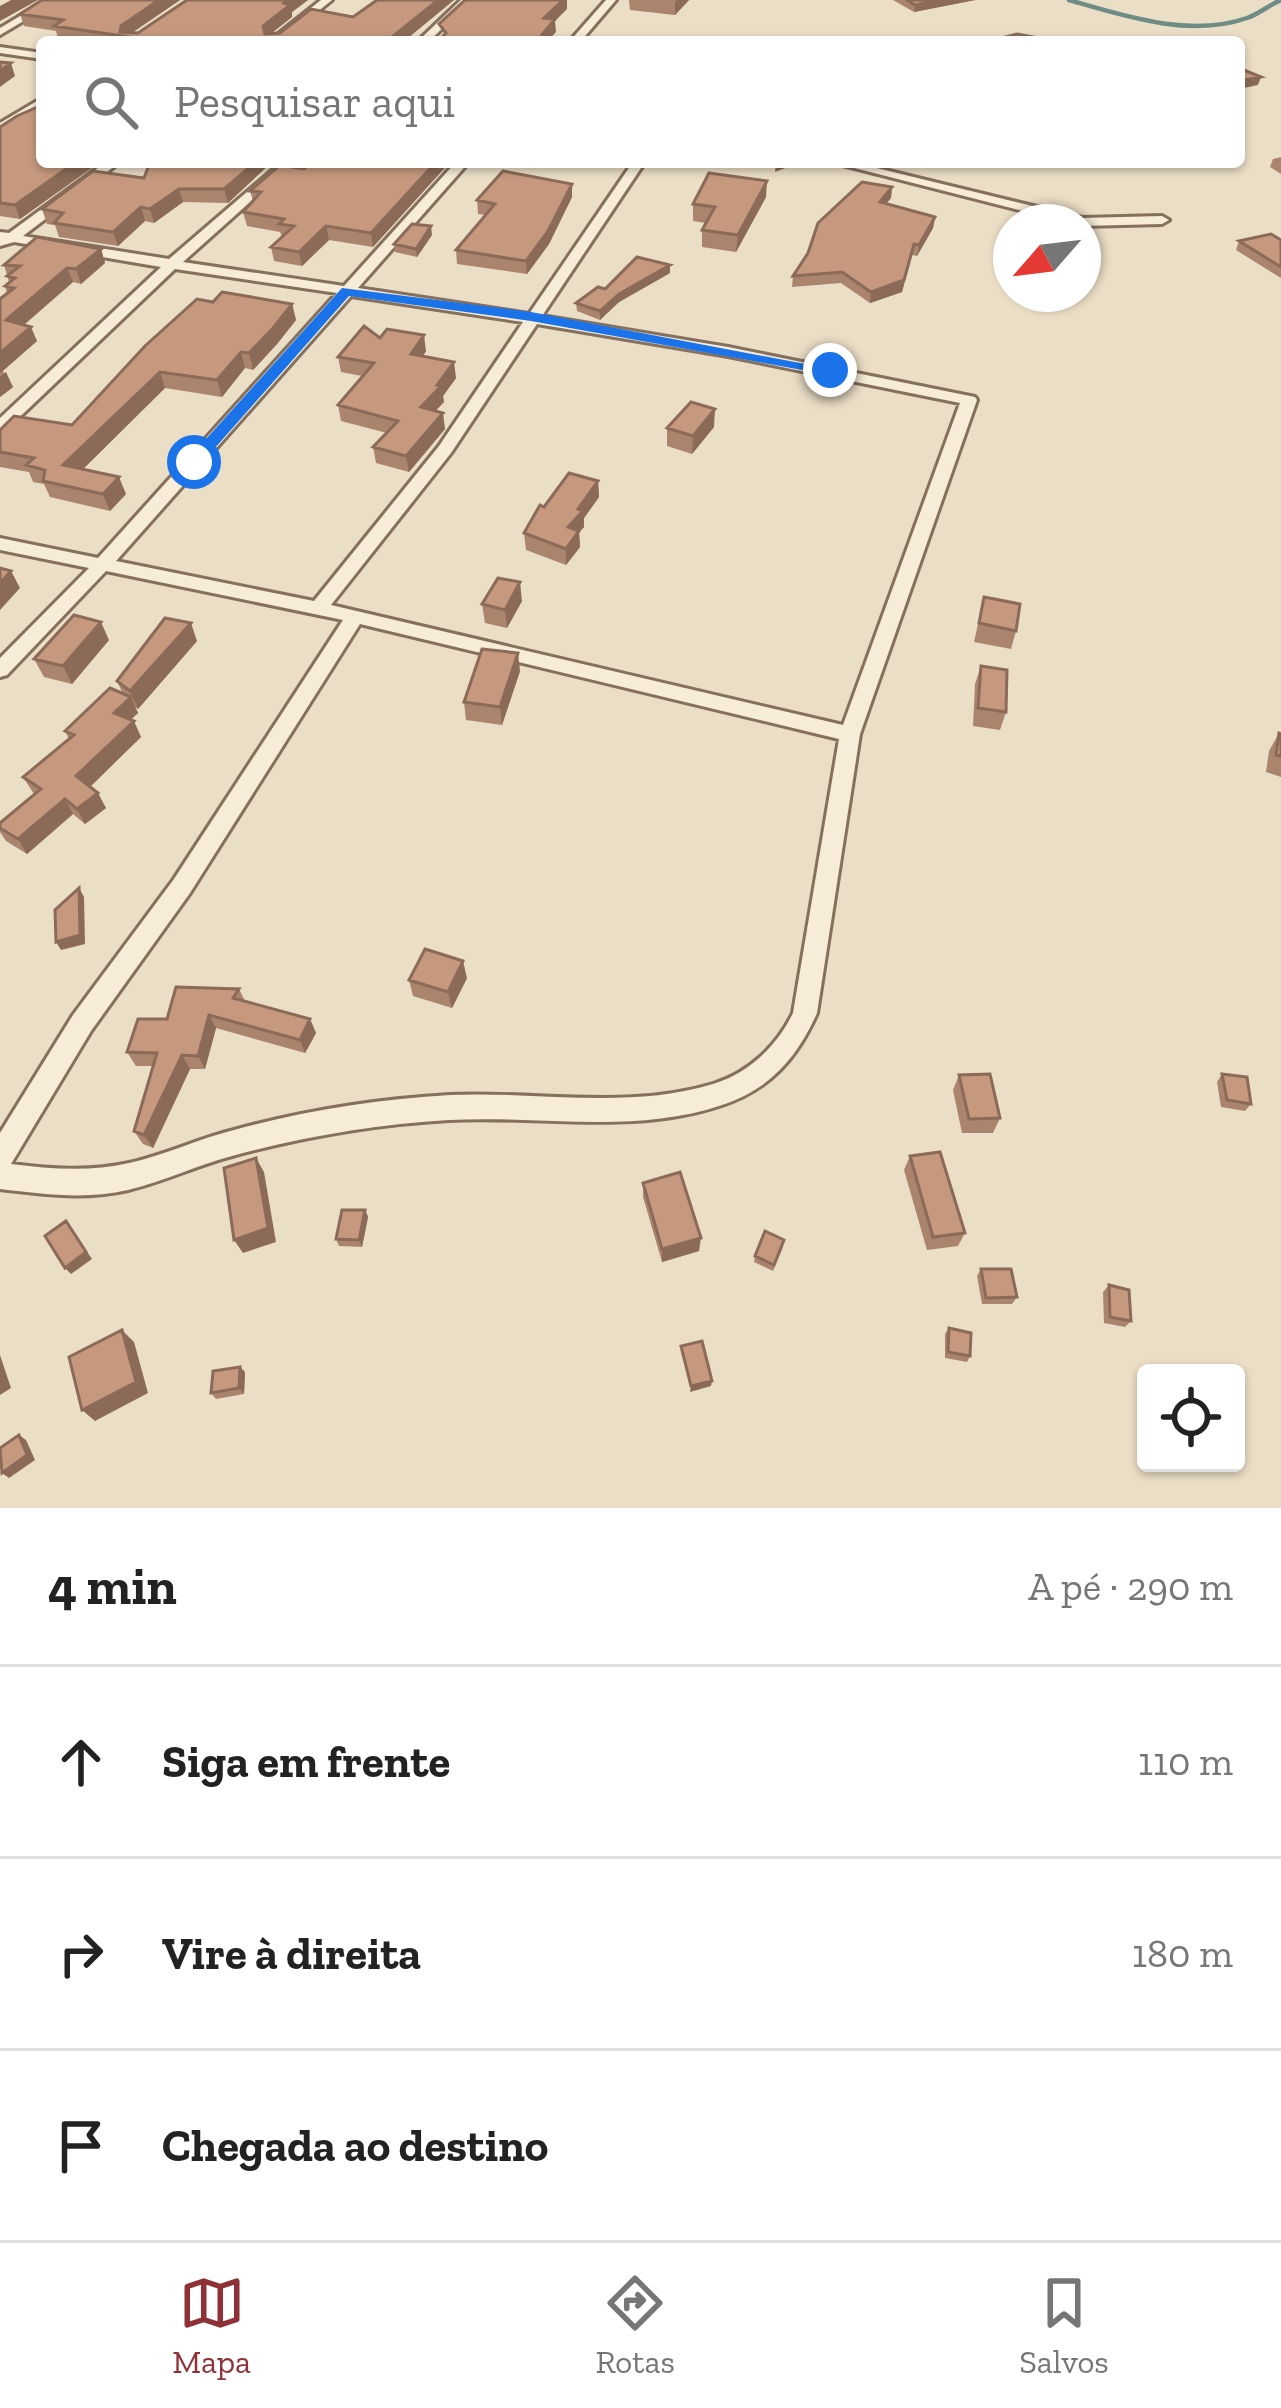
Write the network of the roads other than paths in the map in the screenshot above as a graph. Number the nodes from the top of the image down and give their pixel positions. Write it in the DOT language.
graph roads {
  1 [pos="54,0"];
  2 [pos="327,0"];
  3 [pos="467,0"];
  4 [pos="611,0"];
  5 [pos="0,32"];
  6 [pos="281,36"];
  7 [pos="428,36"];
  8 [pos="579,36"];
  9 [pos="0,50"];
  10 [pos="36,55"];
  11 [pos="36,104"];
  12 [pos="0,128"];
  13 [pos="106,168"];
  14 [pos="282,168"];
  15 [pos="458,168"];
  16 [pos="635,168"];
  17 [pos="862,168"];
  18 [pos="1008,204"];
  19 [pos="1162,220"];
  20 [pos="1101,222"];
  21 [pos="4,241"];
  22 [pos="169,267"];
  23 [pos="346,291"];
  24 [pos="531,316"];
  25 [pos="0,427"];
  26 [pos="0,544"];
  27 [pos="102,565"];
  28 [pos="318,608"];
  29 [pos="355,617"];
  30 [pos="0,670"];
  31 [pos="850,734"];
  32 [pos="0,1158"];
  33 [pos="0,1176"];
  1 -- 5 [label="street"];
  2 -- 6 [label="street"];
  3 -- 7 [label="street"];
  4 -- 8 [label="street"];
  9 -- 10 [label="street"];
  11 -- 12 [label="street"];
  13 -- 21 [label="street"];
  14 -- 22 [label="street"];
  15 -- 23 [label="street"];
  16 -- 24 [label="street"];
  17 -- 18 [label="street"];
  19 -- 20 [label="street"];
  21 -- 22 [label="street"];
  22 -- 23 [label="street"];
  22 -- 25 [label="street"];
  23 -- 24 [label="street"];
  23 -- 27 [label="street"];
  24 -- 28 [label="street"];
  24 -- 31 [label="street"];
  26 -- 27 [label="street"];
  27 -- 28 [label="street"];
  27 -- 30 [label="street"];
  28 -- 29 [label="street"];
  29 -- 31 [label="street"];
  29 -- 32 [label="street"];
  31 -- 33 [label="street"];
}
